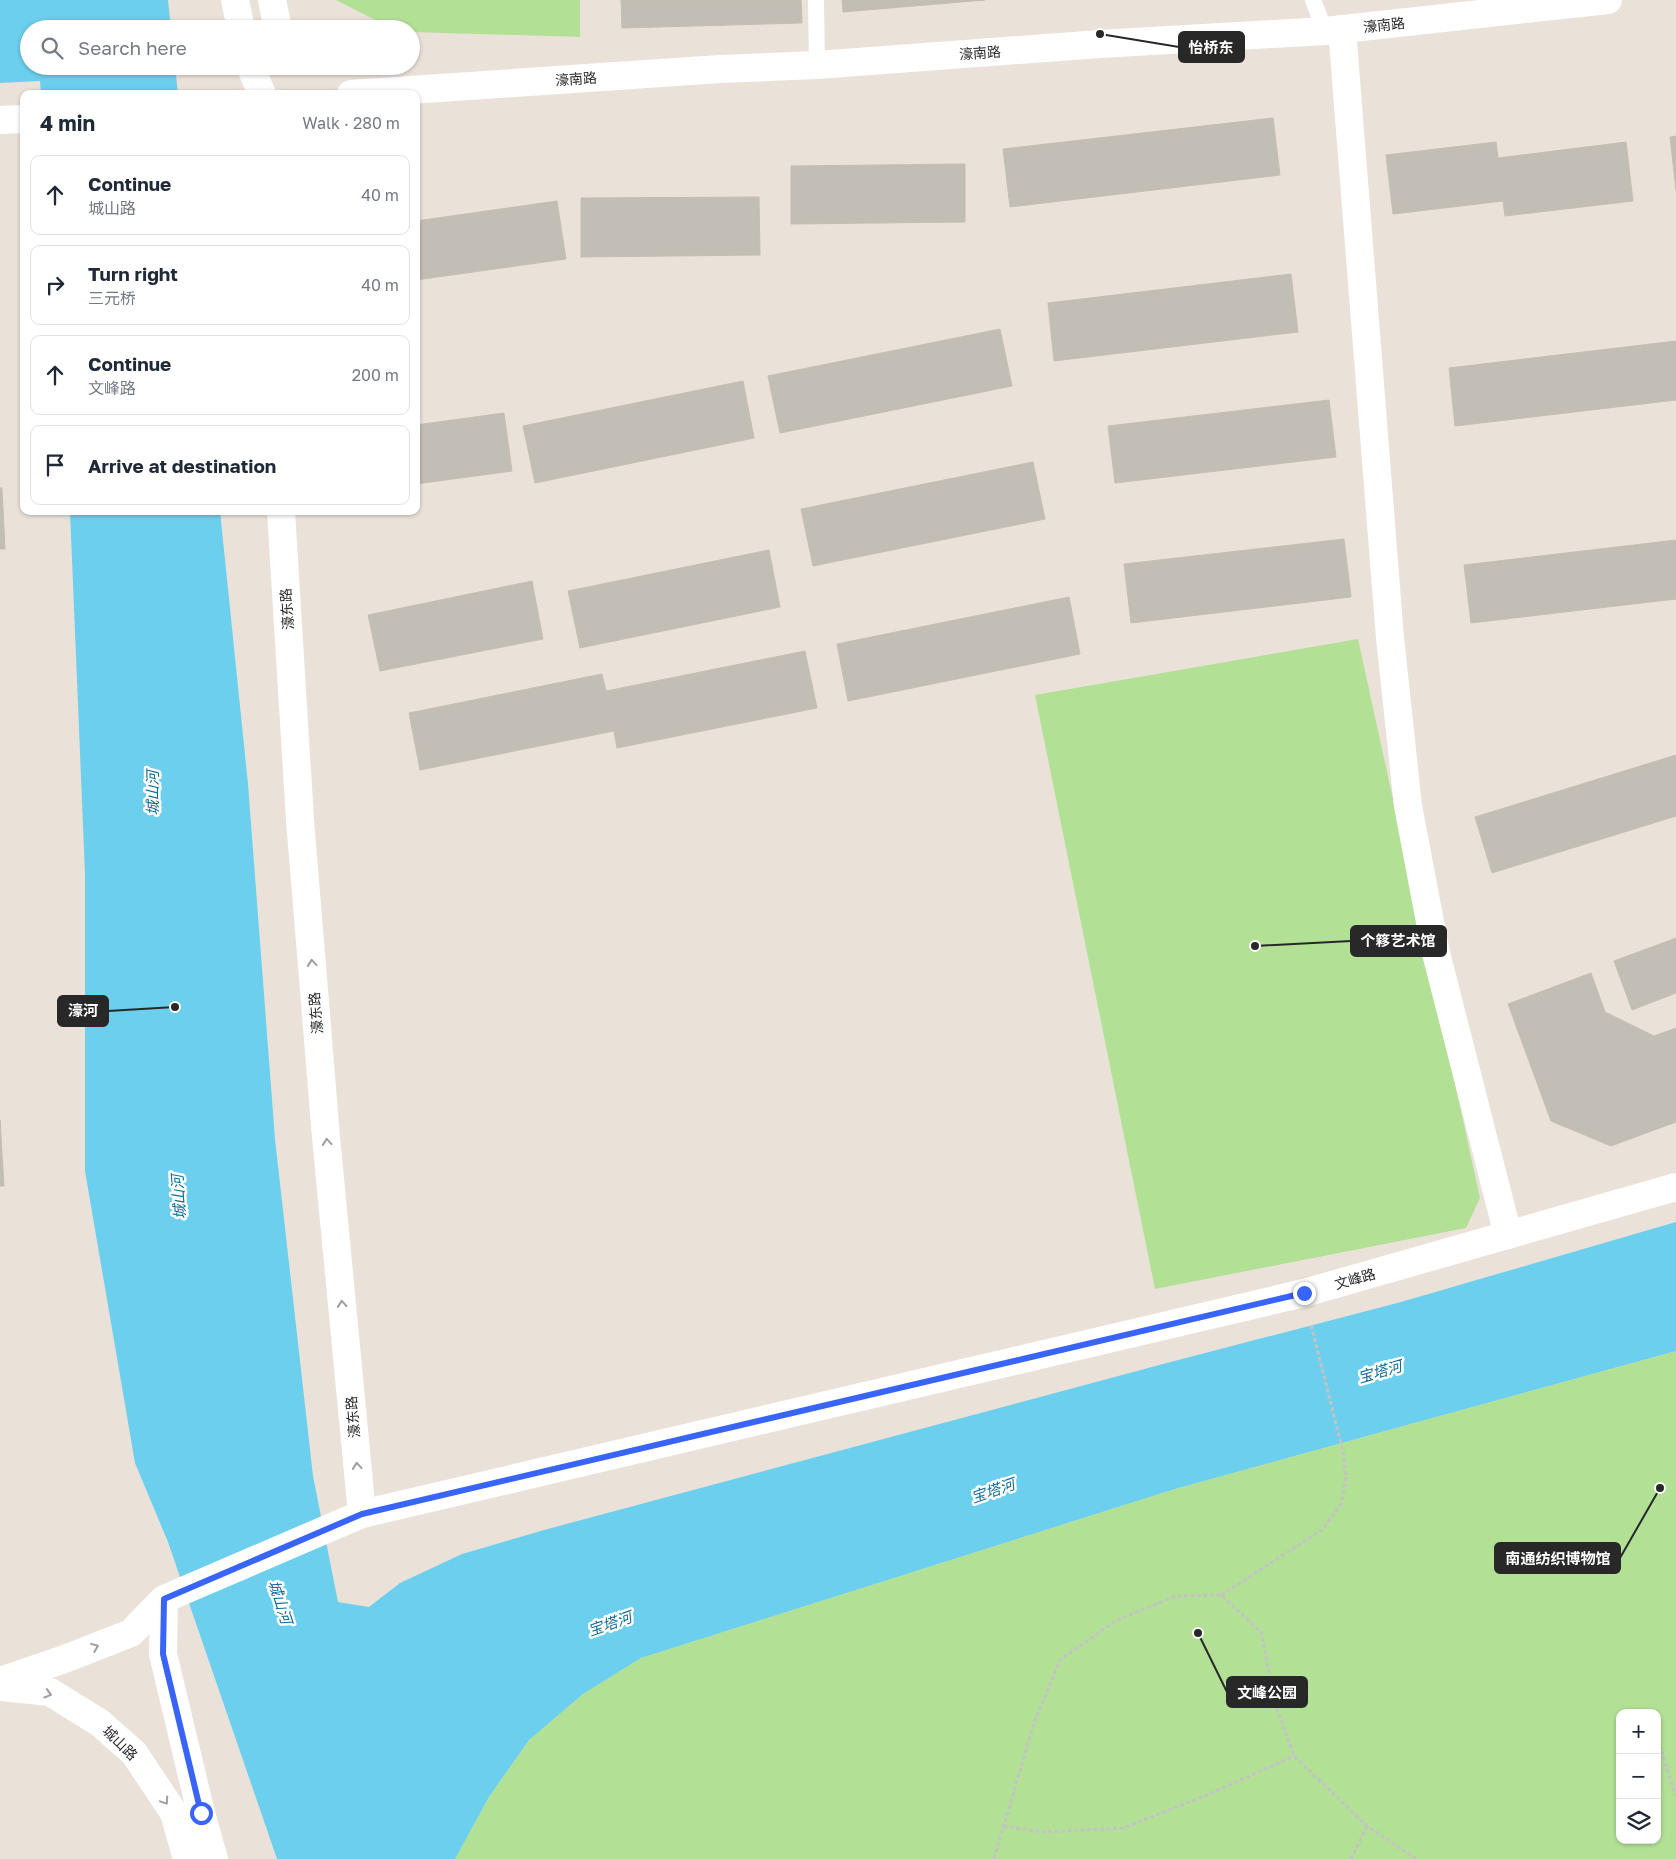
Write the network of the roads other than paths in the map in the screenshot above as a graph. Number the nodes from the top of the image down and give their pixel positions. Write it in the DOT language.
graph roads {
  1 [pos="235,0"];
  2 [pos="272,0"];
  3 [pos="816,0"];
  4 [pos="1313,0"];
  5 [pos="1608,0"];
  6 [pos="238,20"];
  7 [pos="276,20"];
  8 [pos="1334,30"];
  9 [pos="818,65"];
  10 [pos="254,75"];
  11 [pos="269,75"];
  12 [pos="262,90"];
  13 [pos="265,90"];
  14 [pos="410,90"];
  15 [pos="20,119"];
  16 [pos="0,120"];
  17 [pos="281,515"];
  18 [pos="1676,1187"];
  19 [pos="1508,1235"];
  20 [pos="362,1514"];
  21 [pos="172,1596"];
  22 [pos="0,1681"];
  23 [pos="0,1687"];
  24 [pos="187,1859"];
  25 [pos="214,1859"];
  1 -- 6 [label="street"];
  2 -- 7 [label="street"];
  3 -- 9 [label="lane"];
  4 -- 8 [label="lane"];
  5 -- 8 [label="street, 濠南路"];
  8 -- 9 [label="street, 濠南路"];
  8 -- 19 [label="street"];
  9 -- 14 [label="street, 濠南路"];
  10 -- 12 [label="street"];
  11 -- 13 [label="street"];
  15 -- 16 [label="street"];
  20 -- 17 [label="street, 濠东路, one-way"];
  18 -- 19 [label="street, 文峰路"];
  19 -- 20 [label="street, 文峰路"];
  20 -- 21 [label="street, 文峰路"];
  22 -- 21 [label="street, one-way"];
  21 -- 25 [label="street"];
  23 -- 24 [label="street, 城山路, one-way"];
}
